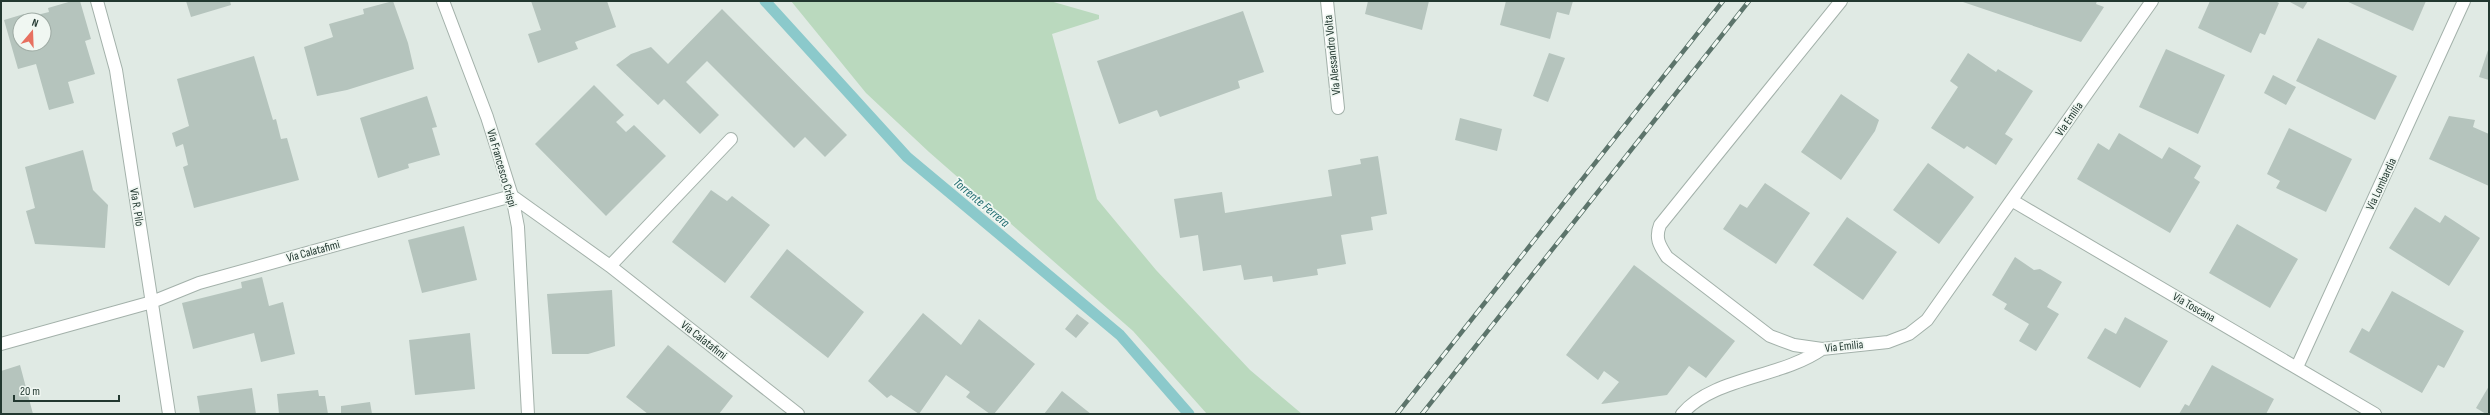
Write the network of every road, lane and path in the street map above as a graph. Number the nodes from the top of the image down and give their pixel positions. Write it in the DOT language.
graph roads {
  1 [pos="97,1"];
  2 [pos="443,1"];
  3 [pos="1327,1"];
  4 [pos="1841,1"];
  5 [pos="2152,1"];
  6 [pos="2464,1"];
  7 [pos="1338,108"];
  8 [pos="731,139"];
  9 [pos="512,196"];
  10 [pos="2013,201"];
  11 [pos="610,266"];
  12 [pos="152,302"];
  13 [pos="1,344"];
  14 [pos="1822,349"];
  15 [pos="2297,367"];
  16 [pos="169,414"];
  17 [pos="528,414"];
  18 [pos="798,414"];
  19 [pos="1682,414"];
  20 [pos="2375,414"];
  1 -- 12 [label="street, Via R. Pilo"];
  2 -- 9 [label="street, Via Francesco Crispi"];
  3 -- 7 [label="street, Via Alessandro Volta"];
  4 -- 14 [label="street, Via Emilia"];
  5 -- 10 [label="street, Via Emilia"];
  6 -- 15 [label="street, Via Lombardia"];
  8 -- 11 [label="street"];
  9 -- 11 [label="street, Via Calatafimi"];
  9 -- 12 [label="street, Via Calatafimi"];
  9 -- 17 [label="street, Via Francesco Crispi"];
  10 -- 14 [label="street, Via Emilia"];
  10 -- 15 [label="street, Via Toscana"];
  11 -- 18 [label="street, Via Calatafimi"];
  12 -- 13 [label="street, Via Calatafimi"];
  12 -- 16 [label="street, Via R. Pilo"];
  14 -- 19 [label="street"];
  15 -- 20 [label="street, Via Toscana"];
}
